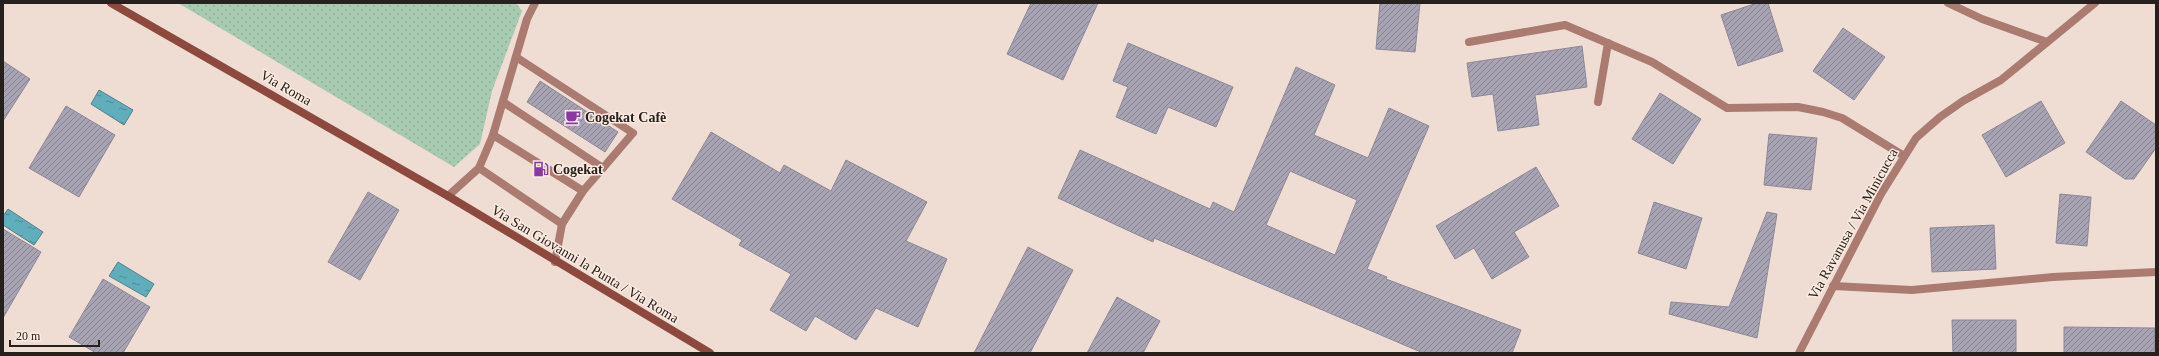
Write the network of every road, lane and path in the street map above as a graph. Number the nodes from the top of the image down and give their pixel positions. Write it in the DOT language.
graph roads {
  1 [pos="112,3"];
  2 [pos="535,3"];
  3 [pos="1948,3"];
  4 [pos="2095,3"];
  5 [pos="1470,42"];
  6 [pos="2047,42"];
  7 [pos="1608,43"];
  8 [pos="516,58"];
  9 [pos="502,102"];
  10 [pos="1598,102"];
  11 [pos="493,135"];
  12 [pos="1904,156"];
  13 [pos="479,168"];
  14 [pos="603,168"];
  15 [pos="583,191"];
  16 [pos="448,196"];
  17 [pos="562,224"];
  18 [pos="555,262"];
  19 [pos="2156,272"];
  20 [pos="1834,286"];
  21 [pos="710,353"];
  22 [pos="1799,353"];
  1 -- 16 [label="main road, Via Roma"];
  2 -- 8 [label="street"];
  3 -- 6 [label="street"];
  4 -- 6 [label="street, Via Ravanusa / Via Minicucca"];
  5 -- 7 [label="street"];
  6 -- 12 [label="street, Via Ravanusa / Via Minicucca"];
  7 -- 10 [label="street"];
  7 -- 12 [label="street"];
  8 -- 9 [label="street"];
  8 -- 14 [label="street"];
  9 -- 11 [label="street"];
  9 -- 14 [label="street"];
  11 -- 13 [label="street"];
  11 -- 15 [label="street"];
  12 -- 20 [label="street, Via Ravanusa / Via Minicucca"];
  13 -- 16 [label="street"];
  13 -- 17 [label="street"];
  14 -- 15 [label="street"];
  15 -- 17 [label="street"];
  16 -- 18 [label="main road, Via San Giovanni la Punta / Via Roma"];
  17 -- 18 [label="street"];
  18 -- 21 [label="main road, Via San Giovanni la Punta / Via Roma"];
  19 -- 20 [label="street"];
  20 -- 22 [label="street, Via Ravanusa / Via Minicucca"];
}
